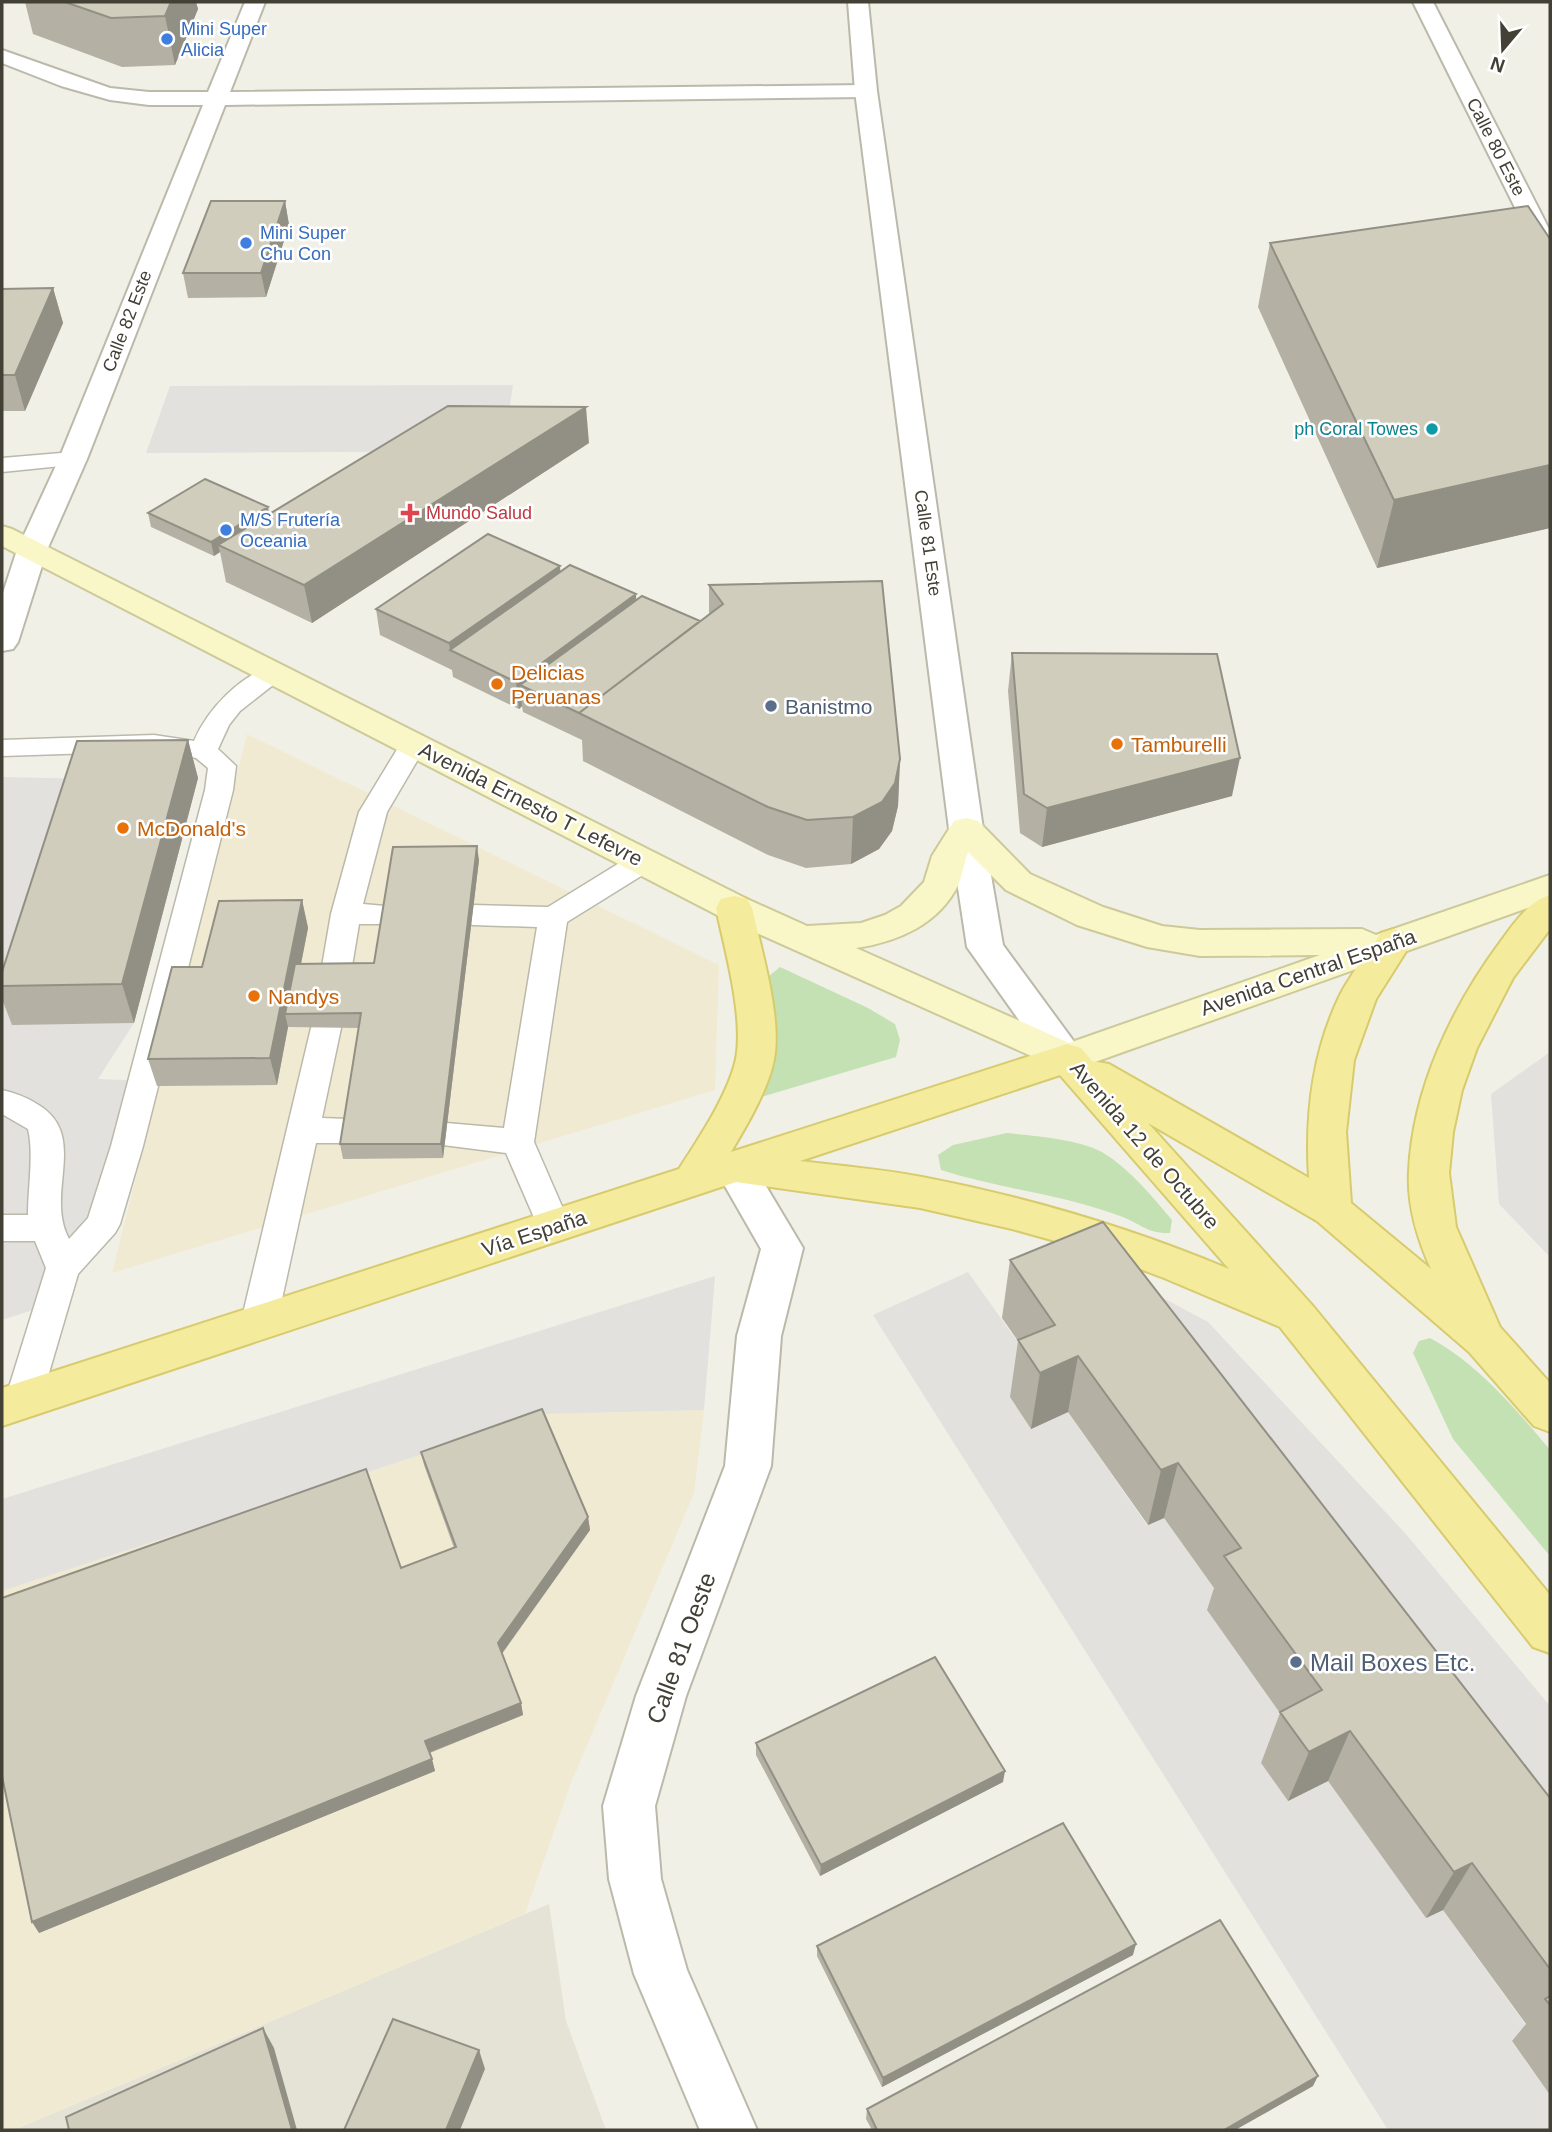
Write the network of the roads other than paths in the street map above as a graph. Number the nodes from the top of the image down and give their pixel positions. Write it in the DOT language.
graph roads {
  1 [pos="255,2"];
  2 [pos="858,2"];
  3 [pos="1423,2"];
  4 [pos="2,56"];
  5 [pos="866,91"];
  6 [pos="214,99"];
  7 [pos="1550,254"];
  8 [pos="73,459"];
  9 [pos="2,464"];
  10 [pos="2,535"];
  11 [pos="32,550"];
  12 [pos="2,642"];
  13 [pos="274,674"];
  14 [pos="414,744"];
  15 [pos="2,748"];
  16 [pos="204,751"];
  17 [pos="966,829"];
  18 [pos="644,861"];
  19 [pos="1550,887"];
  20 [pos="1550,907"];
  21 [pos="734,908"];
  22 [pos="346,914"];
  23 [pos="386,914"];
  24 [pos="473,915"];
  25 [pos="553,917"];
  26 [pos="799,939"];
  27 [pos="1394,942"];
  28 [pos="335,978"];
  29 [pos="326,1028"];
  30 [pos="1067,1058"];
  31 [pos="2,1102"];
  32 [pos="302,1129"];
  33 [pos="348,1131"];
  34 [pos="446,1135"];
  35 [pos="518,1142"];
  36 [pos="713,1175"];
  37 [pos="1331,1210"];
  38 [pos="554,1227"];
  39 [pos="2,1228"];
  40 [pos="45,1228"];
  41 [pos="63,1268"];
  42 [pos="1297,1317"];
  43 [pos="258,1322"];
  44 [pos="1484,1339"];
  45 [pos="12,1404"];
  46 [pos="1550,1413"];
  47 [pos="1550,1631"];
  48 [pos="729,2130"];
  1 -- 6 [label="street, Calle 82 Este"];
  2 -- 5 [label="street, Calle 81 Este"];
  3 -- 7 [label="street, Calle 80 Este"];
  4 -- 6 [label="street"];
  5 -- 6 [label="street"];
  5 -- 17 [label="street, Calle 81 Este"];
  6 -- 8 [label="street, Calle 82 Este"];
  8 -- 9 [label="lane"];
  8 -- 11 [label="street, Calle 82 Este"];
  10 -- 11 [label="main road, Avenida Ernesto T Lefevre"];
  11 -- 12 [label="street, Calle 82 Este"];
  11 -- 13 [label="main road, Avenida Ernesto T Lefevre"];
  13 -- 14 [label="main road, Avenida Ernesto T Lefevre"];
  13 -- 16 [label="lane"];
  14 -- 18 [label="main road, Avenida Ernesto T Lefevre"];
  14 -- 22 [label="lane"];
  15 -- 16 [label="lane"];
  16 -- 41 [label="lane"];
  17 -- 26 [label="main road"];
  17 -- 27 [label="main road"];
  17 -- 30 [label="street, Calle 81 Este"];
  18 -- 21 [label="main road, Avenida Ernesto T Lefevre"];
  18 -- 25 [label="lane"];
  19 -- 27 [label="main road, Avenida Central España"];
  20 -- 44 [label="main road"];
  21 -- 26 [label="main road, Avenida Ernesto T Lefevre"];
  21 -- 36 [label="main road"];
  22 -- 23 [label="lane"];
  22 -- 28 [label="lane"];
  24 -- 25 [label="lane"];
  25 -- 35 [label="lane"];
  26 -- 30 [label="main road, Avenida Ernesto T Lefevre"];
  27 -- 30 [label="main road, Avenida Central España"];
  27 -- 37 [label="main road"];
  29 -- 32 [label="lane"];
  30 -- 36 [label="main road, Vía España"];
  30 -- 37 [label="main road, Avenida 12 de Octubre"];
  30 -- 42 [label="main road, Avenida 12 de Octubre"];
  31 -- 40 [label="lane"];
  32 -- 33 [label="lane"];
  32 -- 43 [label="lane"];
  34 -- 35 [label="lane"];
  35 -- 38 [label="lane"];
  36 -- 38 [label="main road, Vía España"];
  36 -- 42 [label="main road"];
  36 -- 48 [label="street, Calle 81 Oeste"];
  37 -- 44 [label="main road, Avenida 12 de Octubre"];
  38 -- 43 [label="main road, Vía España"];
  39 -- 40 [label="lane"];
  40 -- 41 [label="lane"];
  41 -- 45 [label="lane"];
  42 -- 47 [label="main road, Avenida 12 de Octubre"];
  43 -- 45 [label="main road, Vía España"];
  44 -- 46 [label="main road, Avenida 12 de Octubre"];
}
